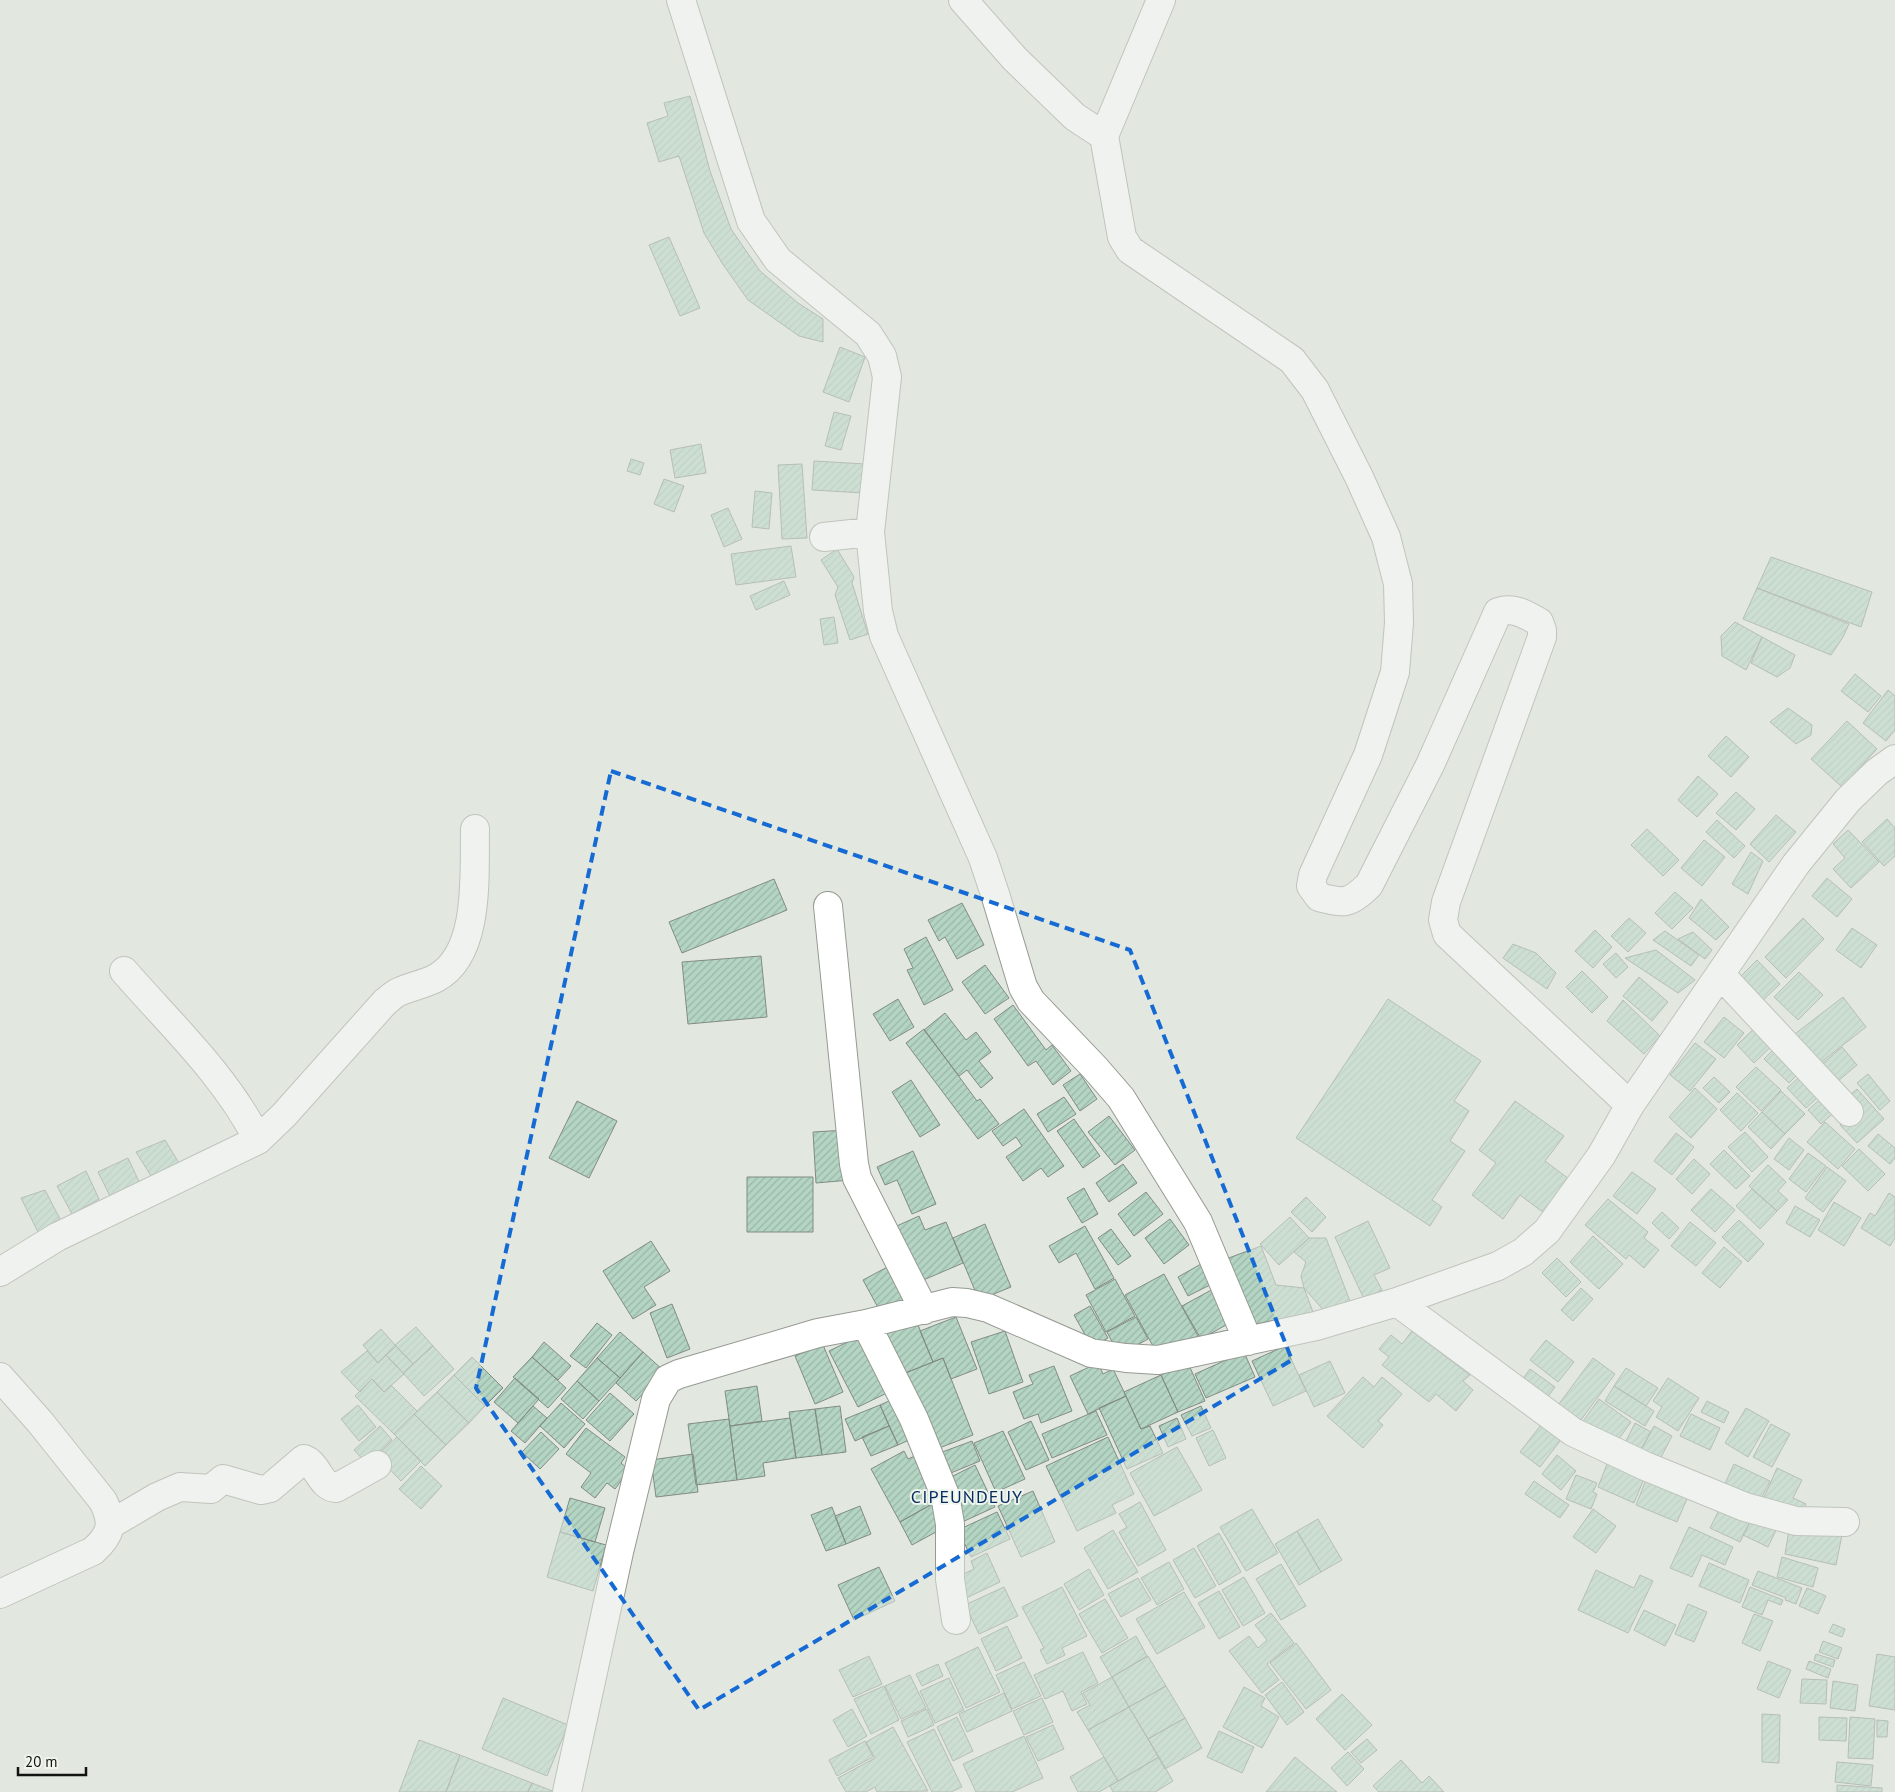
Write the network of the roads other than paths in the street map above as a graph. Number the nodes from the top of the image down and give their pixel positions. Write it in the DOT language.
graph roads {
  1 [pos="681,0"];
  2 [pos="962,0"];
  3 [pos="1161,0"];
  4 [pos="1104,136"];
  5 [pos="870,532"];
  6 [pos="824,537"];
  7 [pos="1895,759"];
  8 [pos="475,830"];
  9 [pos="828,906"];
  10 [pos="124,971"];
  11 [pos="1720,974"];
  12 [pos="1630,1105"];
  13 [pos="1849,1112"];
  14 [pos="258,1140"];
  15 [pos="0,1272"];
  16 [pos="1397,1302"];
  17 [pos="924,1310"];
  18 [pos="866,1324"];
  19 [pos="1248,1341"];
  20 [pos="0,1377"];
  21 [pos="376,1465"];
  22 [pos="1845,1522"];
  23 [pos="110,1524"];
  24 [pos="0,1594"];
  25 [pos="956,1620"];
  26 [pos="567,1792"];
  1 -- 5 [label="street"];
  2 -- 4 [label="street"];
  3 -- 4 [label="street"];
  4 -- 12 [label="street"];
  5 -- 6 [label="street"];
  5 -- 19 [label="street"];
  7 -- 11 [label="street"];
  8 -- 14 [label="street"];
  9 -- 17 [label="street"];
  10 -- 14 [label="street"];
  11 -- 12 [label="street"];
  11 -- 13 [label="street"];
  12 -- 16 [label="street"];
  14 -- 15 [label="street"];
  16 -- 19 [label="street"];
  16 -- 22 [label="street"];
  17 -- 18 [label="street"];
  17 -- 19 [label="street"];
  18 -- 25 [label="street"];
  18 -- 26 [label="street"];
  20 -- 23 [label="street"];
  21 -- 23 [label="street"];
  23 -- 24 [label="street"];
}
